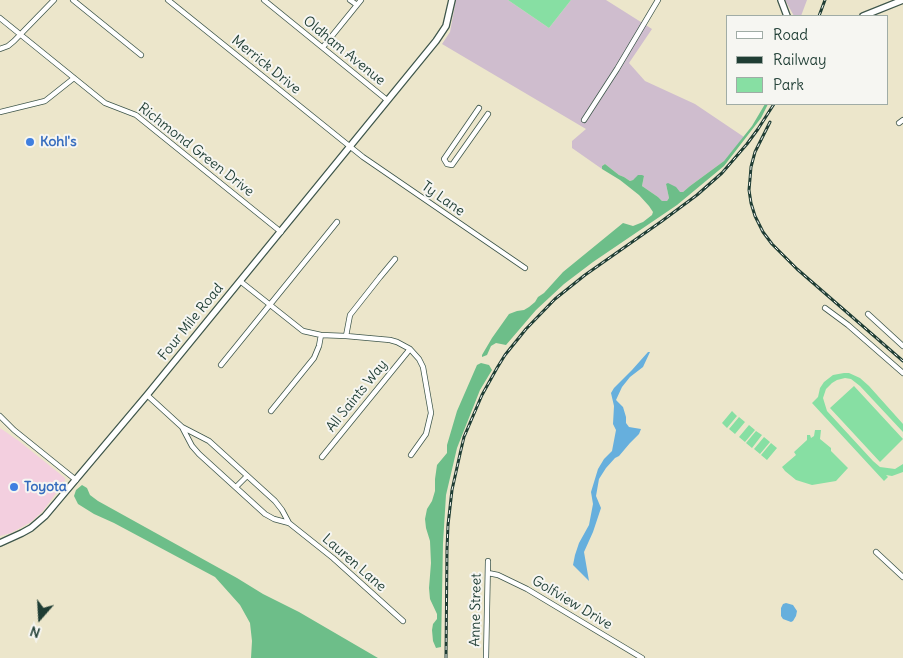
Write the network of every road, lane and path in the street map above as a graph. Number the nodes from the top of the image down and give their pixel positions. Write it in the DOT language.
graph roads {
  1 [pos="54,0"];
  2 [pos="73,0"];
  3 [pos="168,0"];
  4 [pos="264,0"];
  5 [pos="350,0"];
  6 [pos="361,0"];
  7 [pos="452,0"];
  8 [pos="658,0"];
  9 [pos="780,0"];
  10 [pos="903,1"];
  11 [pos="357,5"];
  12 [pos="787,15"];
  13 [pos="865,15"];
  14 [pos="0,18"];
  15 [pos="20,35"];
  16 [pos="323,47"];
  17 [pos="0,49"];
  18 [pos="142,55"];
  19 [pos="74,78"];
  20 [pos="387,100"];
  21 [pos="479,108"];
  22 [pos="0,112"];
  23 [pos="488,114"];
  24 [pos="584,120"];
  25 [pos="350,147"];
  26 [pos="337,222"];
  27 [pos="281,232"];
  28 [pos="395,260"];
  29 [pos="525,268"];
  30 [pos="240,281"];
  31 [pos="270,305"];
  32 [pos="825,308"];
  33 [pos="868,314"];
  34 [pos="321,335"];
  35 [pos="346,336"];
  36 [pos="903,346"];
  37 [pos="410,349"];
  38 [pos="221,365"];
  39 [pos="903,373"];
  40 [pos="147,395"];
  41 [pos="271,411"];
  42 [pos="0,416"];
  43 [pos="182,427"];
  44 [pos="410,455"];
  45 [pos="322,457"];
  46 [pos="247,476"];
  47 [pos="76,480"];
  48 [pos="236,487"];
  49 [pos="289,524"];
  50 [pos="0,542"];
  51 [pos="876,552"];
  52 [pos="488,562"];
  53 [pos="488,573"];
  54 [pos="903,577"];
  55 [pos="403,621"];
  56 [pos="486,658"];
  57 [pos="642,658"];
  1 -- 15 [label="street"];
  2 -- 18 [label="street"];
  3 -- 25 [label="street, Merrick Drive"];
  4 -- 16 [label="street, Oldham Avenue"];
  5 -- 11 [label="street"];
  6 -- 11 [label="street"];
  7 -- 20 [label="street, Four Mile Road"];
  8 -- 24 [label="street"];
  9 -- 12 [label="street"];
  10 -- 13 [label="street"];
  11 -- 16 [label="street"];
  14 -- 15 [label="street, Richmond Green Drive"];
  15 -- 17 [label="street"];
  15 -- 19 [label="street, Richmond Green Drive"];
  16 -- 20 [label="street, Oldham Avenue"];
  19 -- 22 [label="street"];
  19 -- 27 [label="street, Richmond Green Drive"];
  20 -- 25 [label="street, Four Mile Road"];
  21 -- 23 [label="street"];
  25 -- 27 [label="street, Four Mile Road"];
  25 -- 29 [label="street, Ty Lane"];
  26 -- 31 [label="street"];
  27 -- 30 [label="street, Four Mile Road"];
  28 -- 35 [label="street"];
  30 -- 31 [label="street"];
  30 -- 40 [label="street, Four Mile Road"];
  31 -- 34 [label="street"];
  31 -- 38 [label="street"];
  32 -- 39 [label="street"];
  33 -- 36 [label="street"];
  34 -- 35 [label="street"];
  34 -- 41 [label="street"];
  35 -- 37 [label="street"];
  37 -- 44 [label="street"];
  37 -- 45 [label="street, All Saints Way"];
  40 -- 43 [label="street, Lauren Lane"];
  40 -- 47 [label="street, Four Mile Road"];
  42 -- 47 [label="street"];
  43 -- 46 [label="street, Lauren Lane"];
  43 -- 48 [label="street, Lauren Lane"];
  46 -- 48 [label="street"];
  46 -- 49 [label="street, Lauren Lane"];
  47 -- 50 [label="street, Four Mile Road"];
  48 -- 49 [label="street, Lauren Lane"];
  49 -- 55 [label="street, Lauren Lane"];
  51 -- 54 [label="street"];
  52 -- 53 [label="street, Anne Street"];
  53 -- 56 [label="street, Anne Street"];
  53 -- 57 [label="street, Golfview Drive"];
}
